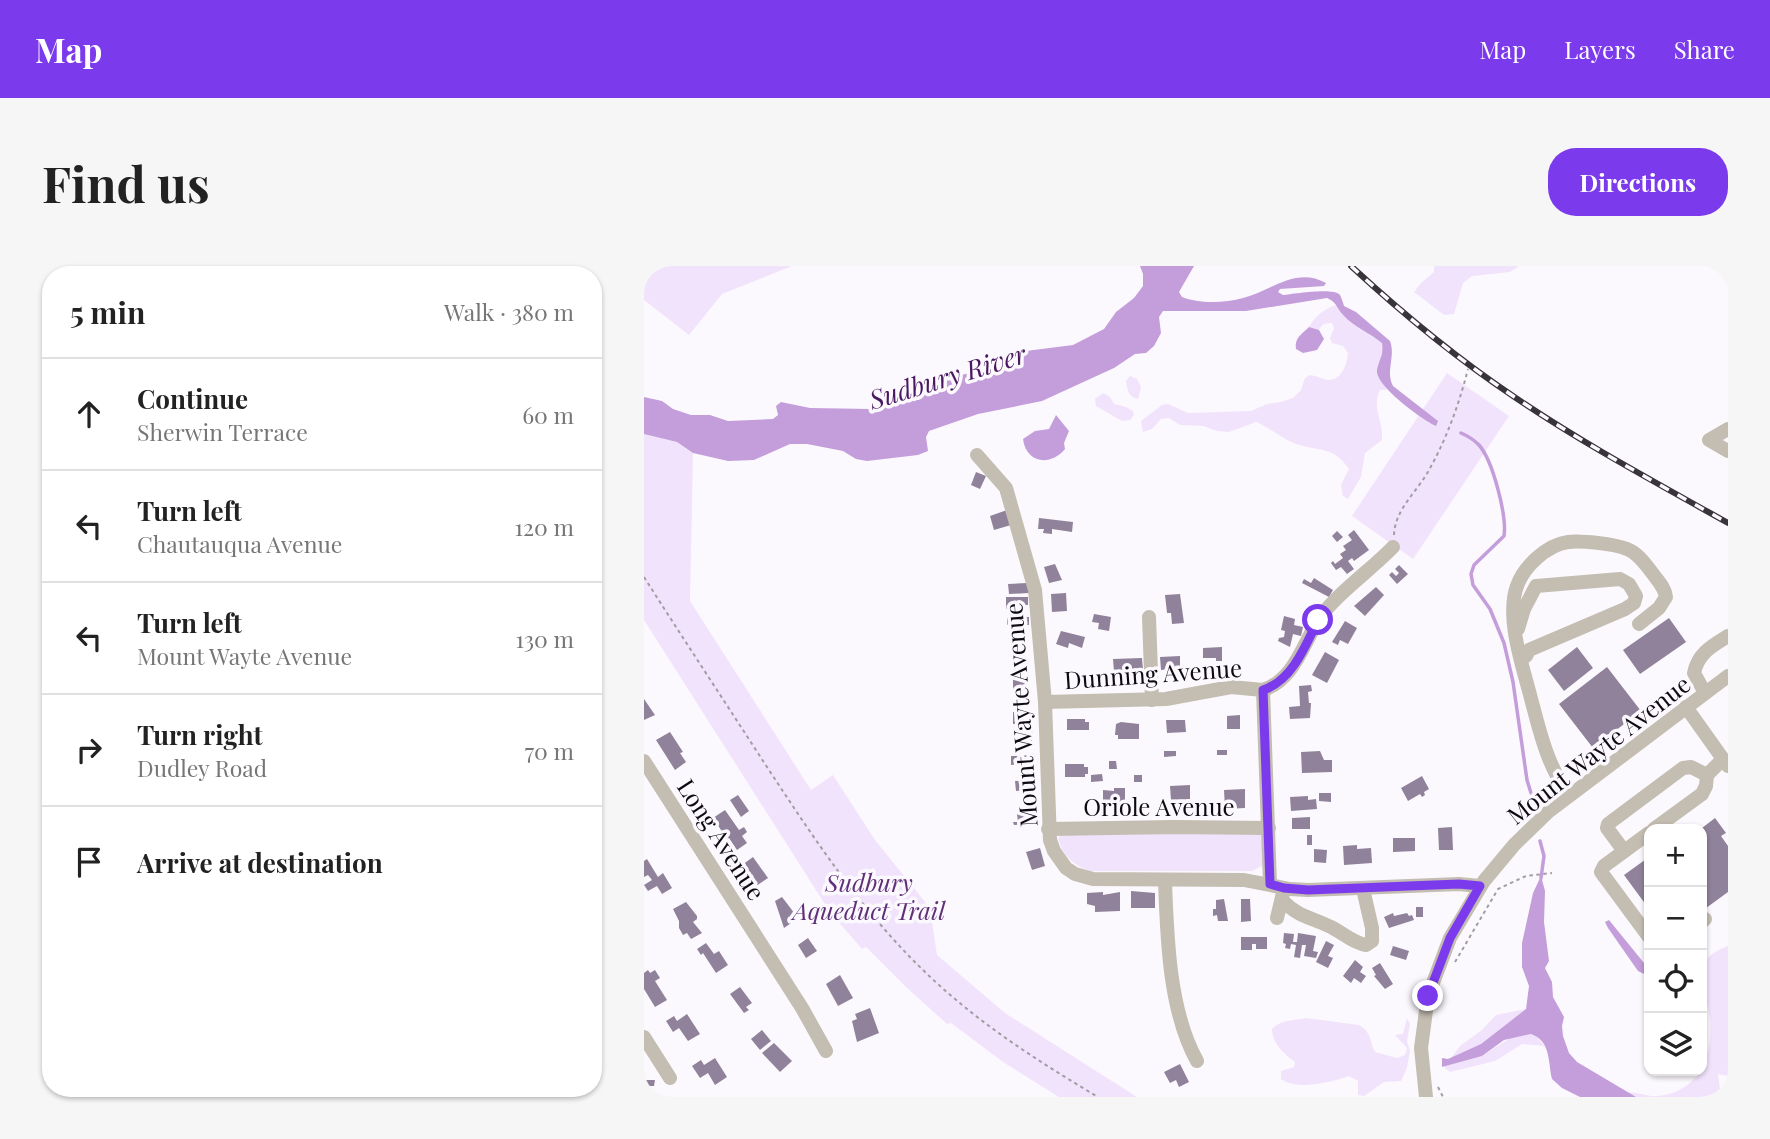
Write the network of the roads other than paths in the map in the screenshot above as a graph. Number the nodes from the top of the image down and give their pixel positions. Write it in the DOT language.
graph roads {
  1 [pos="1728,429"];
  2 [pos="1728,451"];
  3 [pos="977,455"];
  4 [pos="1393,547"];
  5 [pos="1149,617"];
  6 [pos="1639,624"];
  7 [pos="1516,635"];
  8 [pos="1728,635"];
  9 [pos="1523,657"];
  10 [pos="1728,676"];
  11 [pos="1263,690"];
  12 [pos="1705,693"];
  13 [pos="1152,700"];
  14 [pos="1045,702"];
  15 [pos="1686,707"];
  16 [pos="644,761"];
  17 [pos="1725,763"];
  18 [pos="1707,775"];
  19 [pos="1569,795"];
  20 [pos="1661,824"];
  21 [pos="1269,828"];
  22 [pos="1048,829"];
  23 [pos="1644,837"];
  24 [pos="1624,851"];
  25 [pos="1165,881"];
  26 [pos="1480,886"];
  27 [pos="1363,889"];
  28 [pos="1279,891"];
  29 [pos="1277,918"];
  30 [pos="1644,930"];
  31 [pos="644,1037"];
  32 [pos="826,1051"];
  33 [pos="1197,1061"];
  34 [pos="670,1078"];
  35 [pos="1426,1097"];
  1 -- 2 [label="street"];
  3 -- 14 [label="street, Mount Wayte Avenue"];
  4 -- 11 [label="street"];
  5 -- 13 [label="street"];
  6 -- 7 [label="street"];
  7 -- 9 [label="street"];
  7 -- 9 [label="street"];
  8 -- 12 [label="street"];
  9 -- 19 [label="street"];
  10 -- 12 [label="street, Mount Wayte Avenue"];
  11 -- 13 [label="street, Dunning Avenue"];
  11 -- 21 [label="street"];
  12 -- 15 [label="street, Mount Wayte Avenue"];
  13 -- 14 [label="street, Dunning Avenue"];
  14 -- 22 [label="street, Mount Wayte Avenue"];
  15 -- 17 [label="street"];
  15 -- 19 [label="street, Mount Wayte Avenue"];
  16 -- 32 [label="street, Long Avenue"];
  17 -- 18 [label="street"];
  18 -- 20 [label="street"];
  18 -- 24 [label="street"];
  19 -- 26 [label="street, Mount Wayte Avenue"];
  21 -- 22 [label="street, Oriole Avenue"];
  21 -- 28 [label="street"];
  22 -- 25 [label="street, Mount Wayte Avenue"];
  23 -- 24 [label="street"];
  24 -- 30 [label="street"];
  25 -- 28 [label="street, Mount Wayte Avenue"];
  25 -- 33 [label="street"];
  26 -- 27 [label="street, Mount Wayte Avenue"];
  26 -- 35 [label="street"];
  27 -- 28 [label="street, Mount Wayte Avenue"];
  27 -- 28 [label="street"];
  28 -- 29 [label="street"];
  31 -- 34 [label="street"];
}
